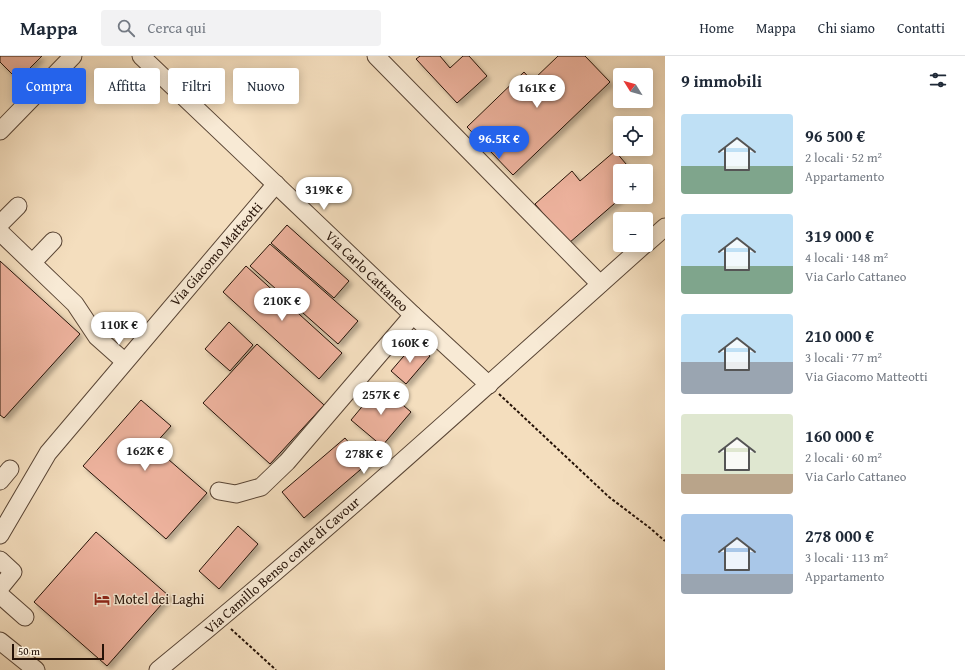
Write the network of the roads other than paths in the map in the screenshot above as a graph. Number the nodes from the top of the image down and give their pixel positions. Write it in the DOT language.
graph roads {
  1 [pos="73,56"];
  2 [pos="141,56"];
  3 [pos="376,56"];
  4 [pos="0,131"];
  5 [pos="276,184"];
  6 [pos="18,206"];
  7 [pos="0,224"];
  8 [pos="665,227"];
  9 [pos="0,232"];
  10 [pos="653,237"];
  11 [pos="53,241"];
  12 [pos="636,252"];
  13 [pos="33,262"];
  14 [pos="600,284"];
  15 [pos="413,315"];
  16 [pos="124,362"];
  17 [pos="489,385"];
  18 [pos="219,491"];
  19 [pos="2,526"];
  20 [pos="0,560"];
  21 [pos="0,588"];
  22 [pos="0,595"];
  23 [pos="25,617"];
  24 [pos="0,641"];
  25 [pos="36,670"];
  26 [pos="158,670"];
  1 -- 4 [label="street"];
  2 -- 5 [label="street, Via Carlo Cattaneo"];
  3 -- 14 [label="street"];
  5 -- 15 [label="street, Via Carlo Cattaneo"];
  5 -- 16 [label="street, Via Giacomo Matteotti"];
  6 -- 7 [label="street"];
  8 -- 10 [label="street, Via Camillo Benso conte di Cavour"];
  9 -- 13 [label="street"];
  11 -- 13 [label="street"];
  12 -- 14 [label="street, Via Camillo Benso conte di Cavour"];
  13 -- 16 [label="street"];
  14 -- 17 [label="street, Via Camillo Benso conte di Cavour"];
  15 -- 17 [label="street, Via Carlo Cattaneo"];
  15 -- 18 [label="street"];
  16 -- 19 [label="street, Via Giacomo Matteotti"];
  17 -- 26 [label="street, Via Camillo Benso conte di Cavour"];
  20 -- 21 [label="street"];
  22 -- 23 [label="street"];
  24 -- 25 [label="street"];
}
